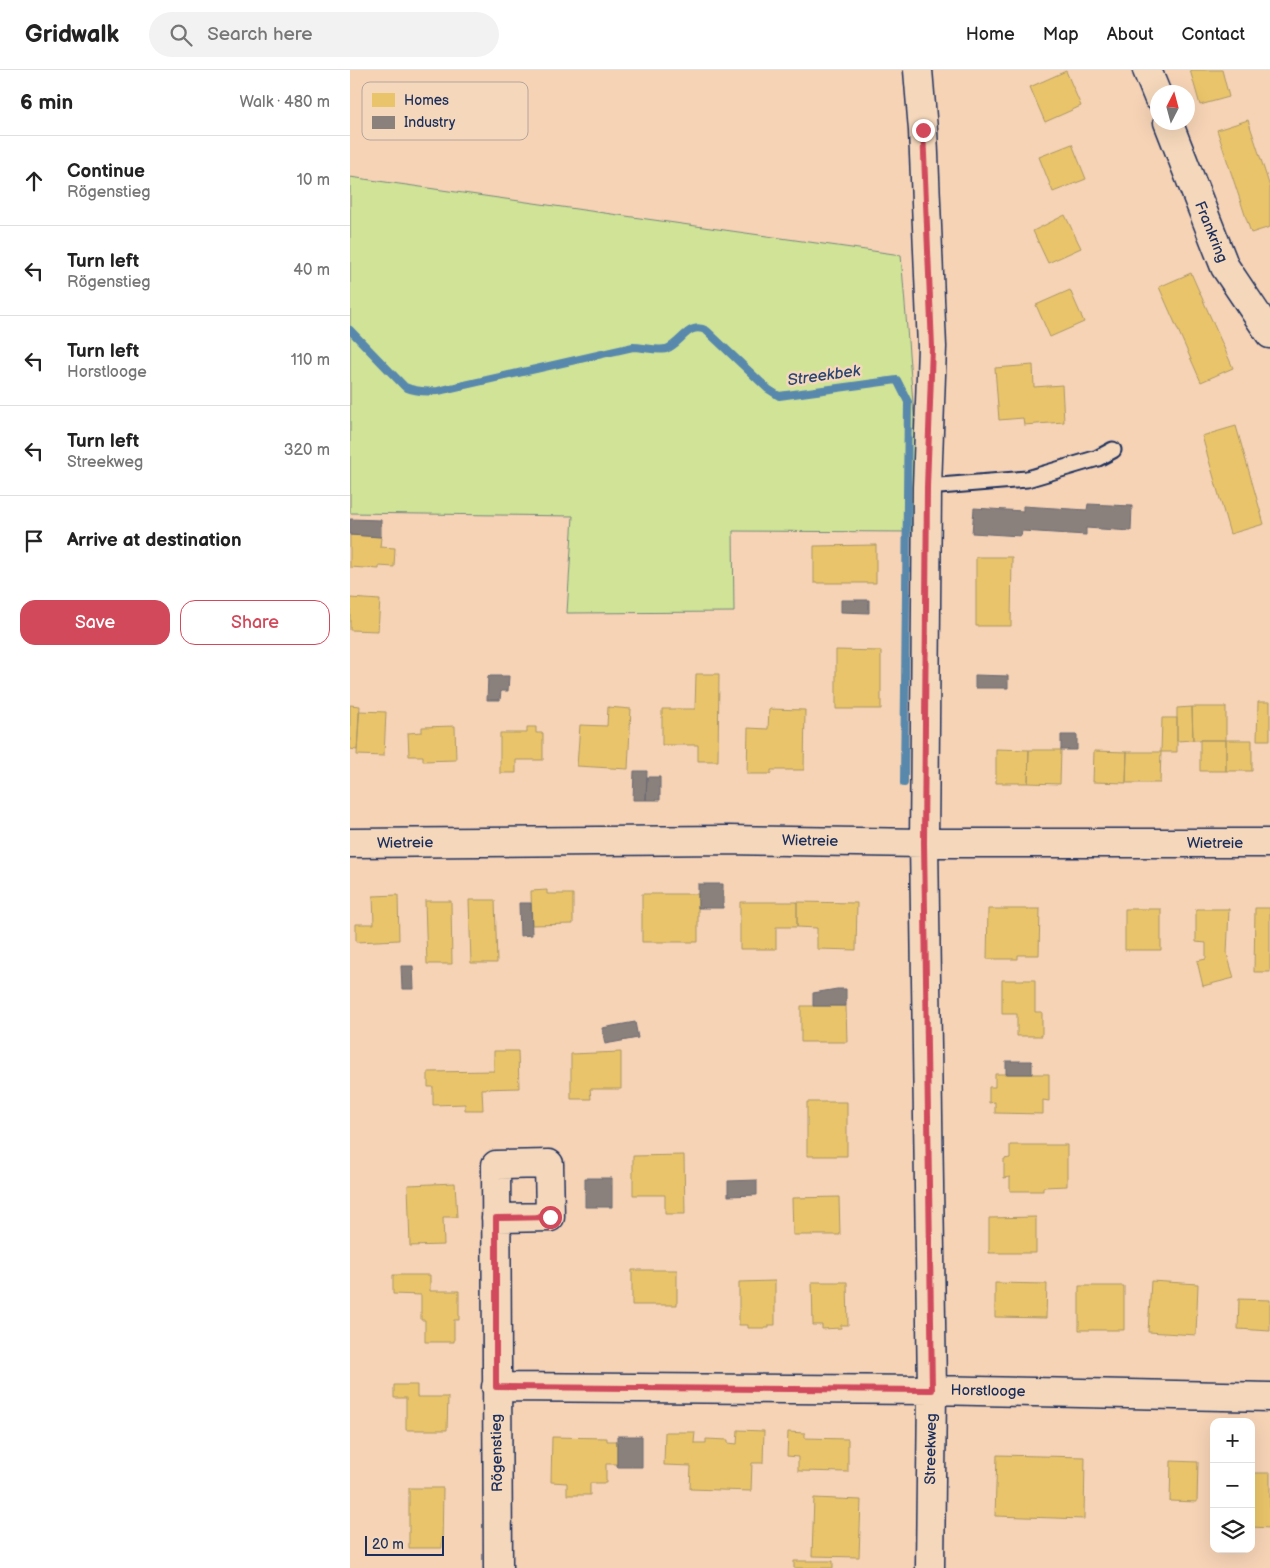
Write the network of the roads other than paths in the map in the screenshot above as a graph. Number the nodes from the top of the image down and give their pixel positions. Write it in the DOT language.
graph roads {
  1 [pos="918,70"];
  2 [pos="1147,70"];
  3 [pos="1153,85"];
  4 [pos="1171,130"];
  5 [pos="1270,334"];
  6 [pos="1113,450"];
  7 [pos="927,487"];
  8 [pos="350,843"];
  9 [pos="924,843"];
  10 [pos="1270,844"];
  11 [pos="496,1218"];
  12 [pos="496,1387"];
  13 [pos="932,1390"];
  14 [pos="1270,1396"];
  15 [pos="498,1568"];
  16 [pos="930,1568"];
  1 -- 7 [label="street, Streekweg"];
  2 -- 3 [label="street"];
  4 -- 5 [label="street, Frankring"];
  6 -- 7 [label="lane"];
  7 -- 9 [label="street, Streekweg"];
  8 -- 9 [label="street, Wietreie"];
  9 -- 10 [label="street, Wietreie"];
  9 -- 13 [label="street, Streekweg"];
  11 -- 12 [label="street, Rögenstieg"];
  12 -- 13 [label="street, Horstlooge"];
  12 -- 15 [label="street, Rögenstieg"];
  13 -- 14 [label="street, Horstlooge"];
  13 -- 16 [label="street, Streekweg"];
}
